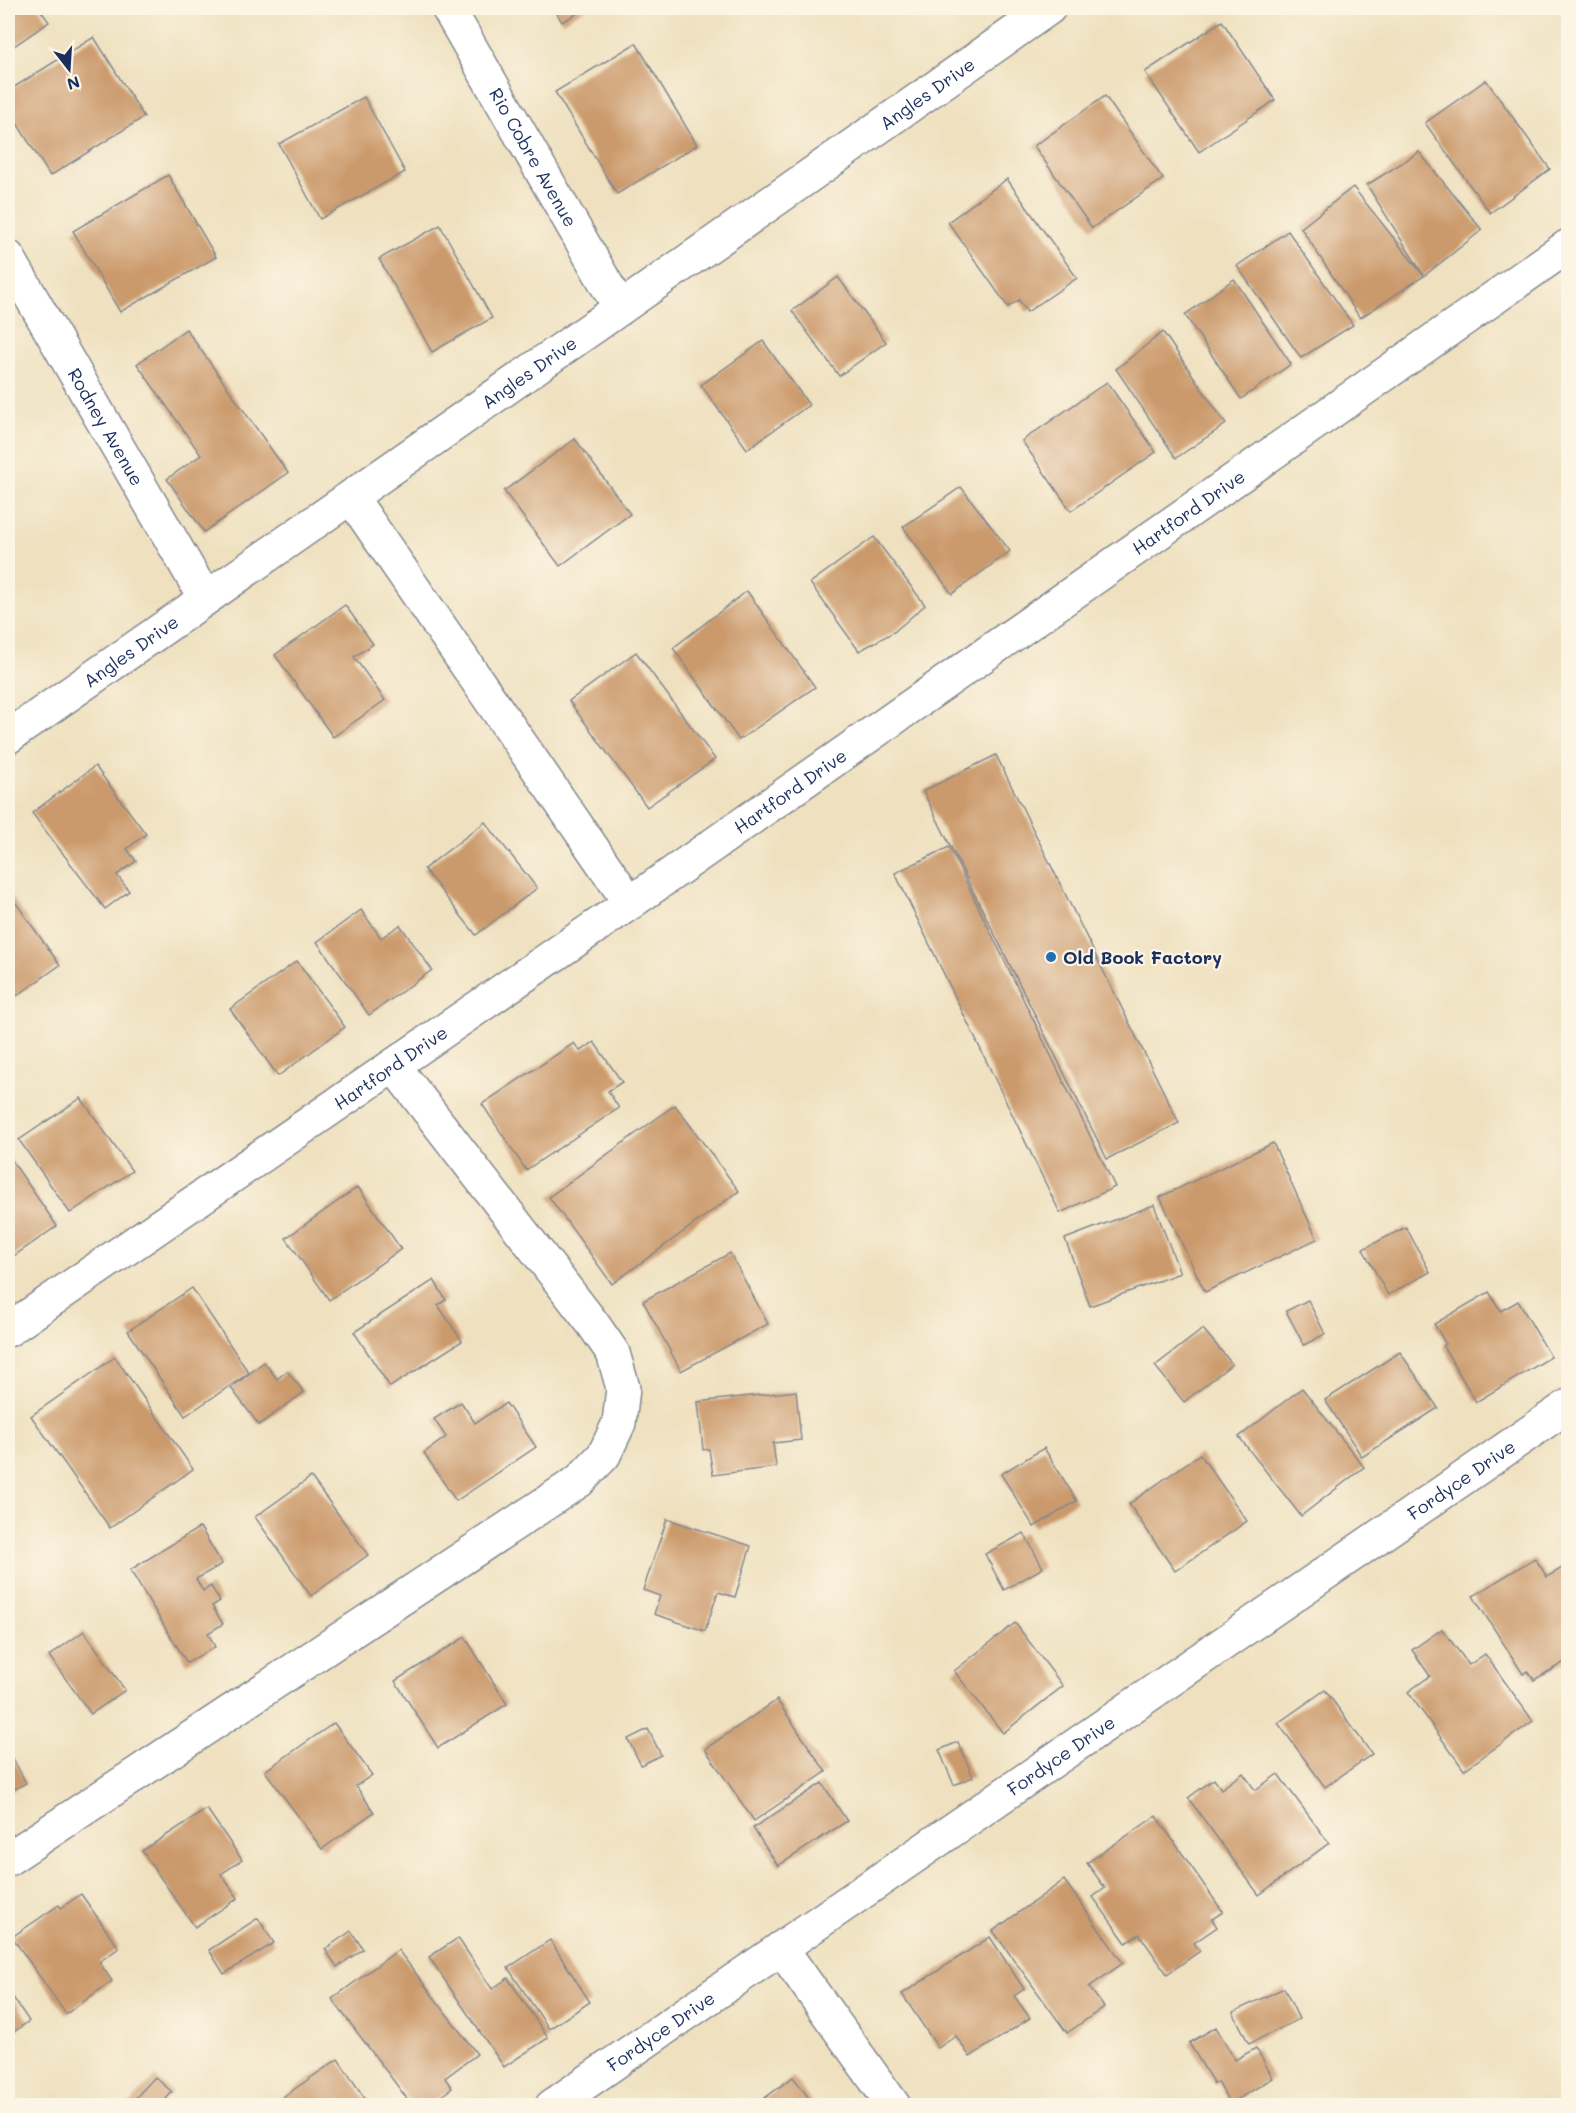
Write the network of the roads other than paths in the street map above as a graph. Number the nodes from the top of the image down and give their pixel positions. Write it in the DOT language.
graph roads {
  1 [pos="448,8"];
  2 [pos="1036,11"];
  3 [pos="1569,246"];
  4 [pos="8,257"];
  5 [pos="620,308"];
  6 [pos="351,497"];
  7 [pos="205,598"];
  8 [pos="8,737"];
  9 [pos="630,903"];
  10 [pos="394,1066"];
  11 [pos="8,1330"];
  12 [pos="1569,1406"];
  13 [pos="8,1859"];
  14 [pos="781,1948"];
  15 [pos="552,2106"];
  16 [pos="894,2106"];
  1 -- 5 [label="street, Rio Cobre Avenue"];
  2 -- 5 [label="street, Angles Drive"];
  3 -- 9 [label="street, Hartford Drive"];
  4 -- 7 [label="street, Rodney Avenue"];
  5 -- 6 [label="street, Angles Drive"];
  6 -- 7 [label="street, Angles Drive"];
  6 -- 9 [label="street"];
  7 -- 8 [label="street, Angles Drive"];
  9 -- 10 [label="street, Hartford Drive"];
  10 -- 11 [label="street, Hartford Drive"];
  10 -- 13 [label="street"];
  12 -- 14 [label="street, Fordyce Drive"];
  14 -- 15 [label="street, Fordyce Drive"];
  14 -- 16 [label="street"];
}
